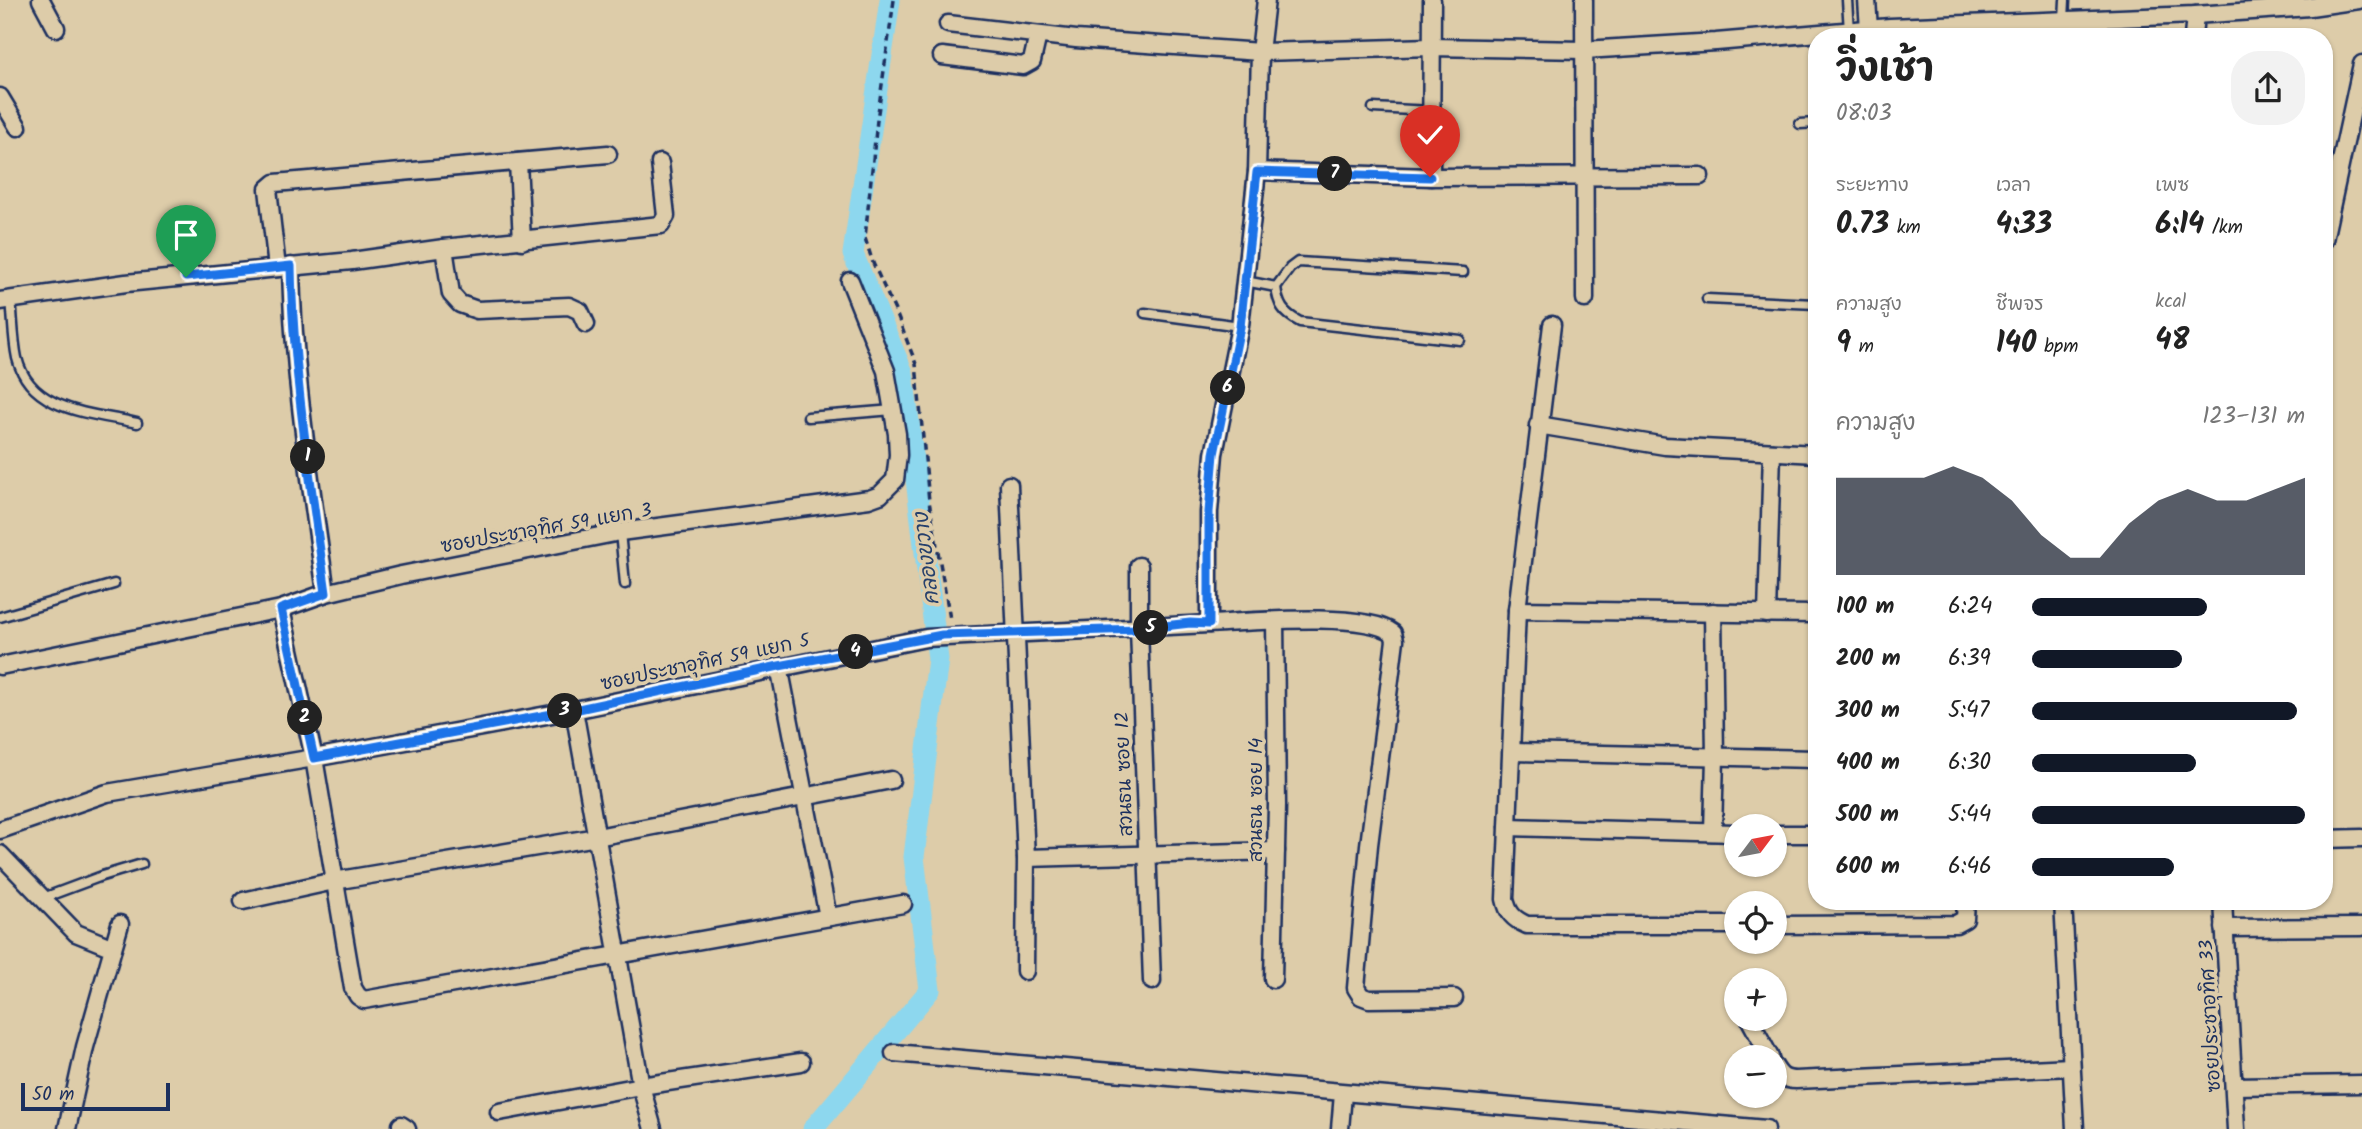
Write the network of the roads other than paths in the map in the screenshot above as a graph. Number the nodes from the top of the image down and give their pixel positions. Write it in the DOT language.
graph roads {
  1 [pos="41,0"];
  2 [pos="1266,0"];
  3 [pos="1432,0"];
  4 [pos="1584,0"];
  5 [pos="1847,0"];
  6 [pos="1867,0"];
  7 [pos="2065,0"];
  8 [pos="2359,0"];
  9 [pos="2172,8"];
  10 [pos="2196,15"];
  11 [pos="2064,20"];
  12 [pos="948,24"];
  13 [pos="56,28"];
  14 [pos="1849,28"];
  15 [pos="1870,28"];
  16 [pos="1947,28"];
  17 [pos="2194,28"];
  18 [pos="1808,34"];
  19 [pos="1038,35"];
  20 [pos="1431,47"];
  21 [pos="1584,50"];
  22 [pos="1261,52"];
  23 [pos="942,56"];
  24 [pos="2362,64"];
  25 [pos="0,97"];
  26 [pos="1373,108"];
  27 [pos="1431,111"];
  28 [pos="1800,124"];
  29 [pos="1808,124"];
  30 [pos="18,127"];
  31 [pos="608,154"];
  32 [pos="518,162"];
  33 [pos="660,163"];
  34 [pos="1257,172"];
  35 [pos="1585,176"];
  36 [pos="1700,176"];
  37 [pos="1430,177"];
  38 [pos="2333,198"];
  39 [pos="522,241"];
  40 [pos="444,248"];
  41 [pos="284,267"];
  42 [pos="1463,272"];
  43 [pos="850,281"];
  44 [pos="1245,281"];
  45 [pos="1276,287"];
  46 [pos="1585,299"];
  47 [pos="1707,299"];
  48 [pos="6,300"];
  49 [pos="1808,304"];
  50 [pos="1145,313"];
  51 [pos="586,324"];
  52 [pos="1552,325"];
  53 [pos="1240,327"];
  54 [pos="1460,340"];
  55 [pos="892,410"];
  56 [pos="808,417"];
  57 [pos="137,423"];
  58 [pos="1538,425"];
  59 [pos="1772,452"];
  60 [pos="1808,454"];
  61 [pos="1009,485"];
  62 [pos="620,533"];
  63 [pos="1139,566"];
  64 [pos="114,584"];
  65 [pos="625,584"];
  66 [pos="326,593"];
  67 [pos="281,609"];
  68 [pos="1517,610"];
  69 [pos="1713,612"];
  70 [pos="1767,614"];
  71 [pos="1808,614"];
  72 [pos="0,617"];
  73 [pos="1275,621"];
  74 [pos="1209,624"];
  75 [pos="1139,629"];
  76 [pos="1014,633"];
  77 [pos="0,666"];
  78 [pos="779,666"];
  79 [pos="574,710"];
  80 [pos="1512,752"];
  81 [pos="1715,757"];
  82 [pos="314,758"];
  83 [pos="1808,760"];
  84 [pos="891,780"];
  85 [pos="804,797"];
  86 [pos="1508,827"];
  87 [pos="0,830"];
  88 [pos="1713,832"];
  89 [pos="1724,832"];
  90 [pos="1787,834"];
  91 [pos="1808,834"];
  92 [pos="597,837"];
  93 [pos="2362,838"];
  94 [pos="2333,839"];
  95 [pos="1276,851"];
  96 [pos="0,854"];
  97 [pos="1147,856"];
  98 [pos="1026,858"];
  99 [pos="142,864"];
  100 [pos="334,881"];
  101 [pos="43,898"];
  102 [pos="243,901"];
  103 [pos="903,904"];
  104 [pos="1966,910"];
  105 [pos="2063,910"];
  106 [pos="2223,910"];
  107 [pos="828,917"];
  108 [pos="120,924"];
  109 [pos="1724,925"];
  110 [pos="1787,925"];
  111 [pos="2362,927"];
  112 [pos="2224,928"];
  113 [pos="113,948"];
  114 [pos="618,955"];
  115 [pos="1025,971"];
  116 [pos="1273,979"];
  117 [pos="1152,981"];
  118 [pos="1454,998"];
  119 [pos="894,1053"];
  120 [pos="801,1062"];
  121 [pos="2071,1067"];
  122 [pos="1787,1080"];
  123 [pos="2362,1084"];
  124 [pos="641,1086"];
  125 [pos="2234,1086"];
  126 [pos="1343,1094"];
  127 [pos="499,1112"];
  128 [pos="67,1129"];
  129 [pos="653,1129"];
  130 [pos="1340,1129"];
  131 [pos="1766,1129"];
  132 [pos="2075,1129"];
  133 [pos="2236,1129"];
  1 -- 13 [label="street"];
  2 -- 22 [label="street"];
  3 -- 20 [label="street"];
  4 -- 21 [label="street"];
  5 -- 14 [label="lane"];
  6 -- 15 [label="street"];
  7 -- 11 [label="lane"];
  8 -- 10 [label="street"];
  9 -- 10 [label="street"];
  9 -- 11 [label="street"];
  10 -- 17 [label="street"];
  11 -- 16 [label="street"];
  12 -- 19 [label="street"];
  18 -- 21 [label="street"];
  19 -- 22 [label="street"];
  19 -- 23 [label="street"];
  20 -- 21 [label="street"];
  20 -- 22 [label="street"];
  20 -- 27 [label="street"];
  21 -- 35 [label="street"];
  22 -- 34 [label="street"];
  24 -- 38 [label="street"];
  25 -- 30 [label="street"];
  26 -- 27 [label="lane"];
  27 -- 37 [label="street"];
  28 -- 29 [label="lane"];
  31 -- 32 [label="street"];
  32 -- 39 [label="street"];
  32 -- 41 [label="street"];
  33 -- 39 [label="street"];
  34 -- 37 [label="street"];
  34 -- 44 [label="street"];
  35 -- 36 [label="street"];
  35 -- 37 [label="street"];
  35 -- 46 [label="street"];
  39 -- 40 [label="street"];
  40 -- 41 [label="street"];
  40 -- 51 [label="street"];
  41 -- 48 [label="street"];
  41 -- 66 [label="street"];
  42 -- 45 [label="lane"];
  43 -- 55 [label="street, ซอยประชาอุทิศ 59 แยก 3"];
  44 -- 45 [label="lane"];
  44 -- 53 [label="street"];
  45 -- 54 [label="lane"];
  47 -- 49 [label="lane"];
  48 -- 57 [label="lane"];
  50 -- 53 [label="lane"];
  52 -- 58 [label="street"];
  53 -- 74 [label="street"];
  55 -- 56 [label="lane"];
  55 -- 62 [label="street, ซอยประชาอุทิศ 59 แยก 3"];
  58 -- 59 [label="street"];
  58 -- 68 [label="street"];
  59 -- 60 [label="street"];
  59 -- 70 [label="street"];
  61 -- 76 [label="street"];
  62 -- 65 [label="lane"];
  62 -- 66 [label="street, ซอยประชาอุทิศ 59 แยก 3"];
  63 -- 75 [label="street, สวนธน ซอย 12"];
  64 -- 72 [label="lane"];
  66 -- 67 [label="street, ซอยประชาอุทิศ 59 แยก 3"];
  67 -- 77 [label="street, ซอยประชาอุทิศ 59 แยก 3"];
  67 -- 82 [label="street"];
  68 -- 69 [label="street"];
  68 -- 80 [label="street"];
  69 -- 70 [label="street"];
  69 -- 81 [label="street"];
  70 -- 71 [label="street"];
  73 -- 74 [label="street, ซอยประชาอุทิศ 59 แยก 5"];
  73 -- 95 [label="street, สวนธน ซอย 14"];
  73 -- 118 [label="street, ซอยประชาอุทิศ 59 แยก 5"];
  74 -- 75 [label="street, ซอยประชาอุทิศ 59 แยก 5"];
  75 -- 76 [label="street, ซอยประชาอุทิศ 59 แยก 5"];
  75 -- 97 [label="street, สวนธน ซอย 12"];
  76 -- 78 [label="street, ซอยประชาอุทิศ 59 แยก 5"];
  76 -- 98 [label="street"];
  78 -- 79 [label="street, ซอยประชาอุทิศ 59 แยก 5"];
  78 -- 85 [label="street"];
  79 -- 82 [label="street, ซอยประชาอุทิศ 59 แยก 5"];
  79 -- 92 [label="street"];
  80 -- 81 [label="street"];
  80 -- 86 [label="street"];
  81 -- 83 [label="street"];
  81 -- 88 [label="street"];
  82 -- 87 [label="street, ซอยประชาอุทิศ 59 แยก 5"];
  82 -- 100 [label="street"];
  84 -- 85 [label="street"];
  85 -- 92 [label="street"];
  85 -- 107 [label="street"];
  86 -- 88 [label="street"];
  86 -- 109 [label="street"];
  88 -- 89 [label="street"];
  90 -- 91 [label="street"];
  92 -- 100 [label="street"];
  92 -- 114 [label="street"];
  93 -- 94 [label="street"];
  95 -- 97 [label="street"];
  95 -- 116 [label="street, สวนธน ซอย 14"];
  96 -- 101 [label="street"];
  97 -- 98 [label="street"];
  97 -- 117 [label="street, สวนธน ซอย 12"];
  98 -- 115 [label="street"];
  99 -- 101 [label="lane"];
  100 -- 102 [label="street"];
  100 -- 114 [label="street"];
  101 -- 113 [label="street"];
  103 -- 107 [label="street"];
  104 -- 110 [label="street"];
  105 -- 121 [label="street"];
  106 -- 112 [label="street, ซอยประชาอุทิศ 33"];
  107 -- 114 [label="street"];
  108 -- 113 [label="street"];
  111 -- 112 [label="street"];
  112 -- 125 [label="street, ซอยประชาอุทิศ 33"];
  113 -- 128 [label="street"];
  114 -- 124 [label="street"];
  119 -- 126 [label="street"];
  120 -- 124 [label="street"];
  121 -- 122 [label="street"];
  121 -- 132 [label="street"];
  123 -- 125 [label="street"];
  124 -- 127 [label="street"];
  124 -- 129 [label="street"];
  125 -- 133 [label="street, ซอยประชาอุทิศ 33"];
  126 -- 130 [label="street"];
  126 -- 131 [label="street"];
}
